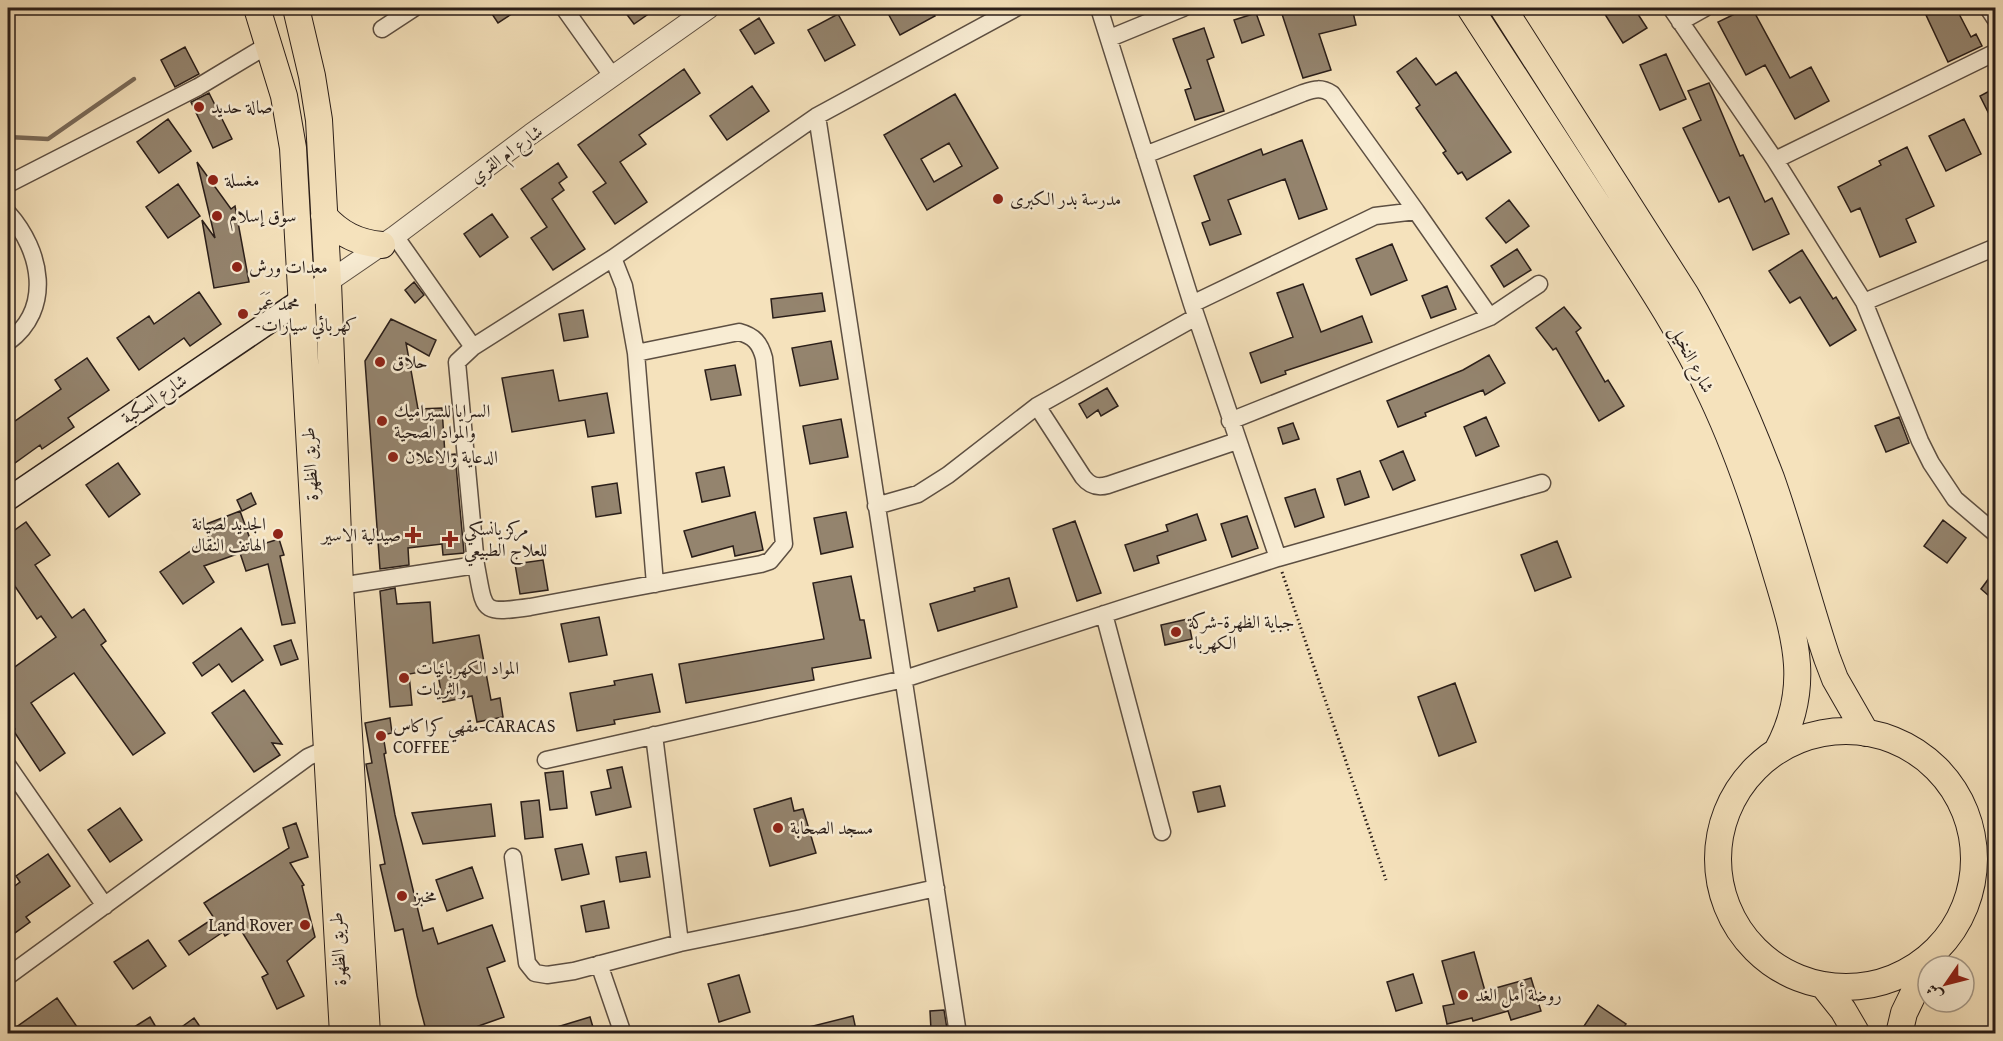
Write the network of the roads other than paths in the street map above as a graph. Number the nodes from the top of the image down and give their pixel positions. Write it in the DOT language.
graph roads {
  1 [pos="257,8"];
  2 [pos="296,8"];
  3 [pos="414,8"];
  4 [pos="564,8"];
  5 [pos="709,8"];
  6 [pos="1016,8"];
  7 [pos="1099,8"];
  8 [pos="1183,8"];
  9 [pos="1470,8"];
  10 [pos="1503,8"];
  11 [pos="1705,8"];
  12 [pos="1988,8"];
  13 [pos="1676,15"];
  14 [pos="1995,20"];
  15 [pos="382,29"];
  16 [pos="1110,38"];
  17 [pos="268,45"];
  18 [pos="1995,52"];
  19 [pos="614,77"];
  20 [pos="817,116"];
  21 [pos="1145,155"];
  22 [pos="1775,160"];
  23 [pos="8,184"];
  24 [pos="1416,211"];
  25 [pos="8,213"];
  26 [pos="324,216"];
  27 [pos="389,241"];
  28 [pos="1995,247"];
  29 [pos="613,258"];
  30 [pos="328,282"];
  31 [pos="1539,284"];
  32 [pos="301,299"];
  33 [pos="1864,302"];
  34 [pos="1194,311"];
  35 [pos="1490,317"];
  36 [pos="8,342"];
  37 [pos="472,347"];
  38 [pos="636,352"];
  39 [pos="1037,406"];
  40 [pos="1230,421"];
  41 [pos="1237,441"];
  42 [pos="1542,483"];
  43 [pos="8,499"];
  44 [pos="876,506"];
  45 [pos="1995,534"];
  46 [pos="1278,558"];
  47 [pos="476,565"];
  48 [pos="655,584"];
  49 [pos="340,586"];
  50 [pos="1104,614"];
  51 [pos="904,679"];
  52 [pos="1866,733"];
  53 [pos="654,735"];
  54 [pos="327,749"];
  55 [pos="1777,751"];
  56 [pos="546,760"];
  57 [pos="8,766"];
  58 [pos="1162,832"];
  59 [pos="513,857"];
  60 [pos="936,888"];
  61 [pos="105,906"];
  62 [pos="680,943"];
  63 [pos="1933,954"];
  64 [pos="599,964"];
  65 [pos="1916,968"];
  66 [pos="8,976"];
  67 [pos="1823,985"];
  68 [pos="1916,988"];
  69 [pos="343,1034"];
  70 [pos="367,1034"];
  71 [pos="623,1034"];
  72 [pos="958,1034"];
  73 [pos="1857,1034"];
  74 [pos="1899,1034"];
  1 -- 17 [label="main road, طريق الظهرة"];
  2 -- 26 [label="main road, طريق الظهرة"];
  3 -- 15 [label="street"];
  4 -- 19 [label="street"];
  5 -- 19 [label="street, شارع ام القري"];
  6 -- 20 [label="street"];
  7 -- 16 [label="street"];
  8 -- 16 [label="street"];
  9 -- 55 [label="main road, شارع النخيل"];
  10 -- 52 [label="main road, شارع النخيل"];
  11 -- 13 [label="street"];
  12 -- 14 [label="street"];
  13 -- 22 [label="street"];
  16 -- 21 [label="street"];
  17 -- 23 [label="street"];
  17 -- 32 [label="main road, طريق الظهرة"];
  18 -- 22 [label="street"];
  19 -- 27 [label="street, شارع ام القري"];
  20 -- 29 [label="street"];
  20 -- 44 [label="street"];
  21 -- 24 [label="street"];
  21 -- 34 [label="street"];
  22 -- 33 [label="street"];
  24 -- 34 [label="street"];
  24 -- 35 [label="street"];
  25 -- 36 [label="street"];
  26 -- 27 [label="main road"];
  26 -- 30 [label="main road, طريق الظهرة"];
  27 -- 30 [label="street, شارع ام القري"];
  27 -- 37 [label="street"];
  28 -- 33 [label="street"];
  29 -- 37 [label="street"];
  29 -- 38 [label="street"];
  30 -- 32 [label="main road, شارع ام القري"];
  30 -- 49 [label="main road, طريق الظهرة"];
  31 -- 35 [label="street"];
  32 -- 43 [label="main road, شارع السكبة"];
  32 -- 54 [label="main road, طريق الظهرة"];
  33 -- 45 [label="street"];
  34 -- 39 [label="street"];
  34 -- 40 [label="street"];
  35 -- 40 [label="street"];
  37 -- 47 [label="street"];
  38 -- 48 [label="street"];
  38 -- 48 [label="street"];
  39 -- 41 [label="street"];
  39 -- 44 [label="street"];
  40 -- 41 [label="street"];
  41 -- 46 [label="street"];
  42 -- 46 [label="street"];
  44 -- 51 [label="street"];
  46 -- 50 [label="street"];
  47 -- 48 [label="street"];
  47 -- 49 [label="street"];
  49 -- 70 [label="main road, طريق الظهرة"];
  50 -- 51 [label="street"];
  50 -- 58 [label="street"];
  51 -- 53 [label="street"];
  51 -- 60 [label="street"];
  52 -- 55 [label="main road"];
  52 -- 63 [label="main road"];
  53 -- 56 [label="street"];
  53 -- 62 [label="street"];
  54 -- 61 [label="street"];
  54 -- 69 [label="main road, طريق الظهرة"];
  55 -- 67 [label="main road"];
  57 -- 61 [label="street"];
  59 -- 64 [label="street"];
  60 -- 62 [label="street"];
  60 -- 72 [label="street"];
  61 -- 66 [label="street"];
  62 -- 64 [label="street"];
  64 -- 71 [label="street"];
  65 -- 67 [label="main road"];
  67 -- 73 [label="main road"];
  68 -- 74 [label="main road"];
}
